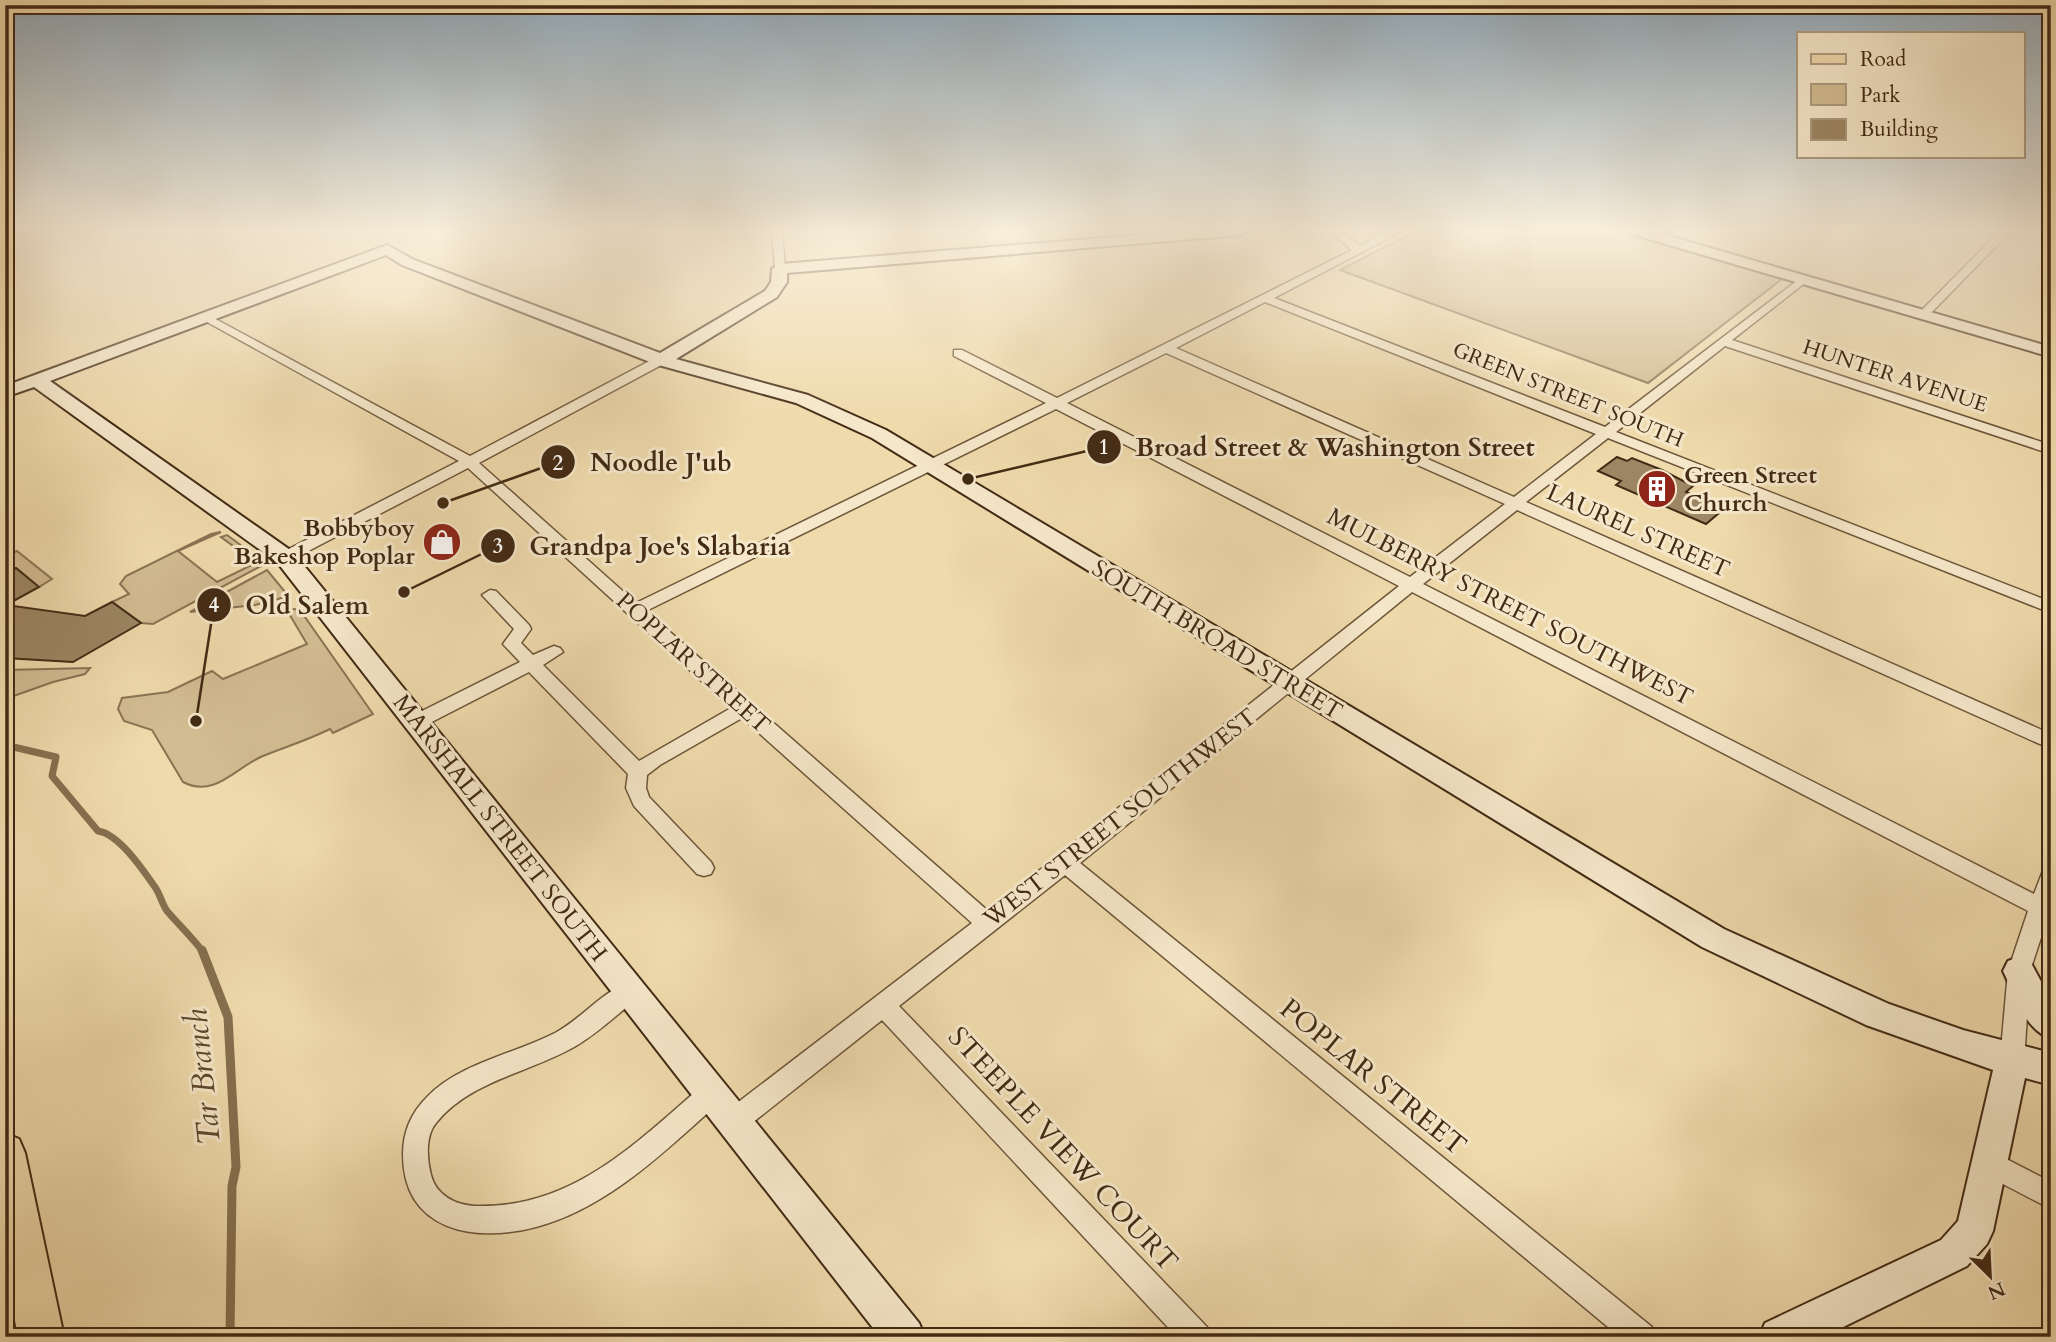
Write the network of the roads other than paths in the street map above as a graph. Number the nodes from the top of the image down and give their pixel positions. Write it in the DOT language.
graph roads {
  1 [pos="267,294"];
  2 [pos="489,294"];
  3 [pos="771,294"];
  4 [pos="1274,294"];
  5 [pos="1785,294"];
  6 [pos="1851,294"];
  7 [pos="1944,294"];
  8 [pos="1265,298"];
  9 [pos="1924,314"];
  10 [pos="204,317"];
  11 [pos="1725,342"];
  12 [pos="1166,348"];
  13 [pos="2051,352"];
  14 [pos="958,353"];
  15 [pos="661,360"];
  16 [pos="37,380"];
  17 [pos="5,392"];
  18 [pos="1055,403"];
  19 [pos="1607,433"];
  20 [pos="2051,450"];
  21 [pos="469,461"];
  22 [pos="930,467"];
  23 [pos="1516,503"];
  24 [pos="285,557"];
  25 [pos="1412,584"];
  26 [pos="490,595"];
  27 [pos="2051,608"];
  28 [pos="635,610"];
  29 [pos="554,652"];
  30 [pos="531,664"];
  31 [pos="1290,684"];
  32 [pos="743,709"];
  33 [pos="416,722"];
  34 [pos="2051,742"];
  35 [pos="638,772"];
  36 [pos="1065,863"];
  37 [pos="704,868"];
  38 [pos="2051,874"];
  39 [pos="2038,906"];
  40 [pos="987,923"];
  41 [pos="2019,971"];
  42 [pos="629,992"];
  43 [pos="883,1005"];
  44 [pos="2051,1024"];
  45 [pos="2012,1061"];
  46 [pos="2051,1069"];
  47 [pos="711,1094"];
  48 [pos="733,1122"];
  49 [pos="5,1153"];
  50 [pos="1989,1163"];
  51 [pos="2051,1196"];
  52 [pos="41,1337"];
  53 [pos="905,1337"];
  54 [pos="1197,1337"];
  55 [pos="1642,1337"];
  56 [pos="1779,1337"];
  1 -- 10 [label="street"];
  2 -- 15 [label="street, SOUTH BROAD STREET"];
  3 -- 15 [label="street"];
  4 -- 8 [label="street"];
  5 -- 11 [label="street, WEST STREET SOUTHWEST"];
  6 -- 9 [label="street"];
  7 -- 9 [label="street"];
  8 -- 12 [label="street"];
  8 -- 19 [label="street, GREEN STREET SOUTH"];
  9 -- 13 [label="street"];
  10 -- 16 [label="street"];
  10 -- 21 [label="street, POPLAR STREET"];
  11 -- 19 [label="street, WEST STREET SOUTHWEST"];
  11 -- 20 [label="street, HUNTER AVENUE"];
  12 -- 18 [label="street"];
  12 -- 23 [label="street, LAUREL STREET"];
  14 -- 18 [label="street, MULBERRY STREET SOUTHWEST"];
  15 -- 21 [label="street"];
  15 -- 22 [label="street, SOUTH BROAD STREET"];
  16 -- 17 [label="street"];
  16 -- 24 [label="street, MARSHALL STREET SOUTH"];
  18 -- 22 [label="street"];
  18 -- 25 [label="street, MULBERRY STREET SOUTHWEST"];
  19 -- 23 [label="street, WEST STREET SOUTHWEST"];
  19 -- 27 [label="street, GREEN STREET SOUTH"];
  21 -- 24 [label="street"];
  21 -- 28 [label="street, POPLAR STREET"];
  22 -- 28 [label="street"];
  22 -- 31 [label="street, SOUTH BROAD STREET"];
  23 -- 25 [label="street, WEST STREET SOUTHWEST"];
  23 -- 34 [label="street, LAUREL STREET"];
  24 -- 33 [label="street, MARSHALL STREET SOUTH"];
  25 -- 31 [label="street, WEST STREET SOUTHWEST"];
  25 -- 39 [label="street, MULBERRY STREET SOUTHWEST"];
  26 -- 30 [label="street"];
  28 -- 32 [label="street, POPLAR STREET"];
  29 -- 30 [label="street"];
  30 -- 33 [label="street"];
  30 -- 35 [label="street"];
  31 -- 36 [label="street, WEST STREET SOUTHWEST"];
  31 -- 45 [label="street, SOUTH BROAD STREET"];
  32 -- 35 [label="street"];
  32 -- 40 [label="street, POPLAR STREET"];
  33 -- 42 [label="street, MARSHALL STREET SOUTH"];
  35 -- 37 [label="street"];
  36 -- 40 [label="street, WEST STREET SOUTHWEST"];
  36 -- 55 [label="street, POPLAR STREET"];
  38 -- 39 [label="street"];
  39 -- 41 [label="street"];
  40 -- 43 [label="street, WEST STREET SOUTHWEST"];
  41 -- 44 [label="street"];
  41 -- 45 [label="street"];
  42 -- 47 [label="street, MARSHALL STREET SOUTH"];
  42 -- 47 [label="street"];
  43 -- 48 [label="street, WEST STREET SOUTHWEST"];
  43 -- 54 [label="street, STEEPLE VIEW COURT"];
  45 -- 46 [label="street, SOUTH BROAD STREET"];
  45 -- 50 [label="street"];
  47 -- 48 [label="street, MARSHALL STREET SOUTH"];
  48 -- 53 [label="street, MARSHALL STREET SOUTH"];
  49 -- 52 [label="main road"];
  50 -- 51 [label="street"];
  50 -- 56 [label="street"];
}
